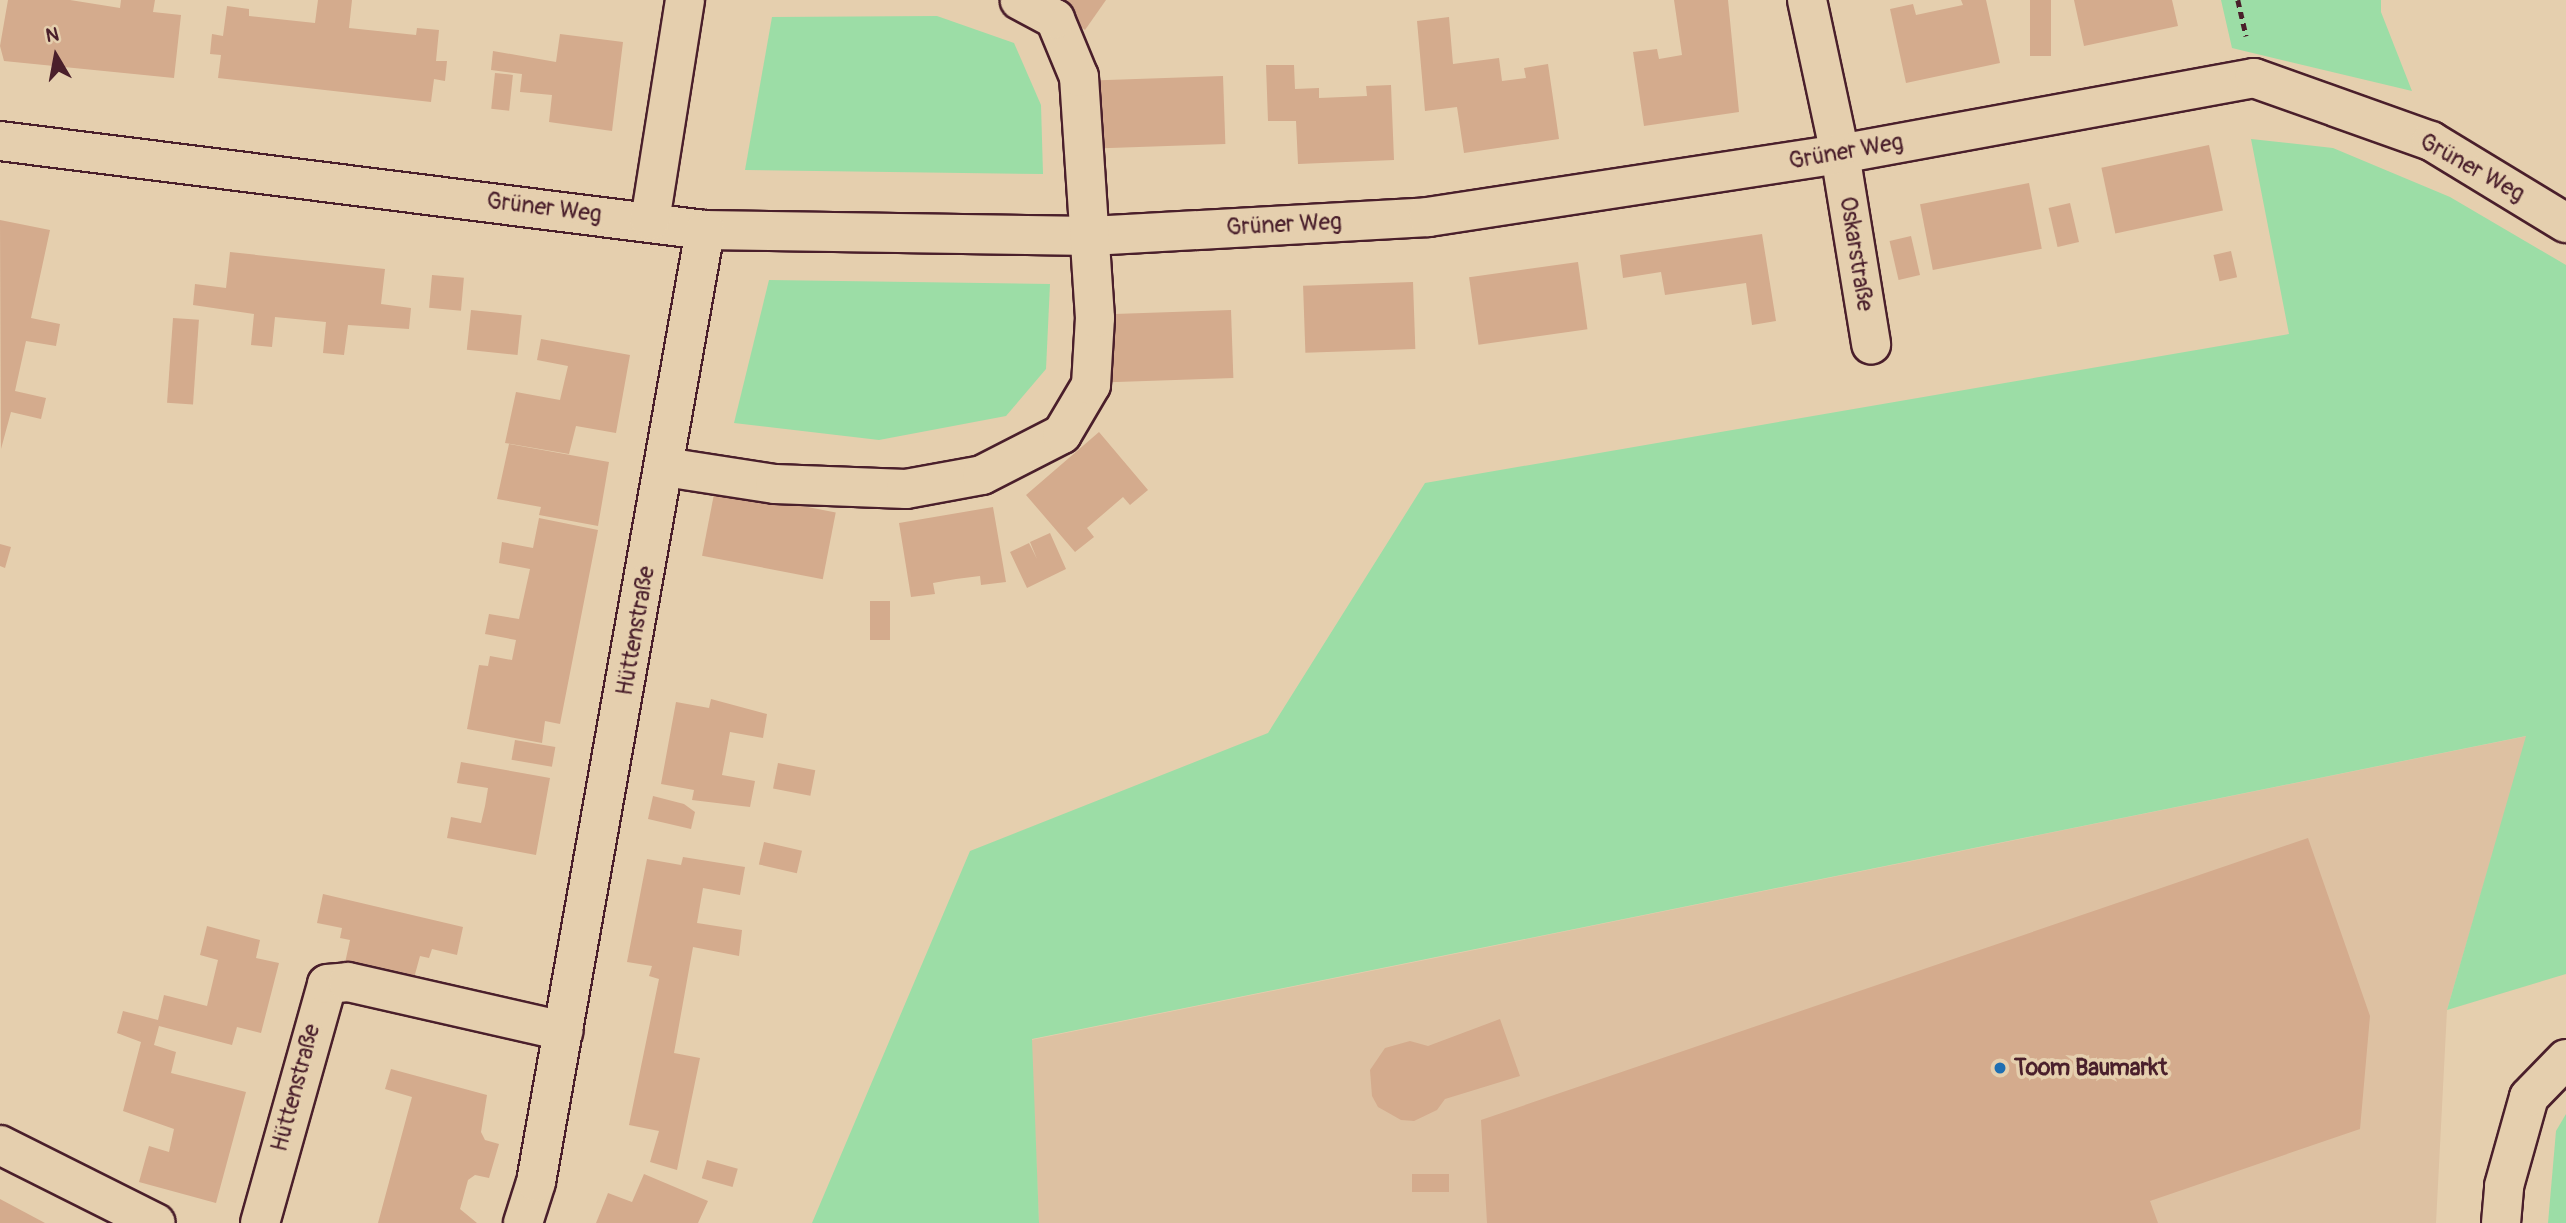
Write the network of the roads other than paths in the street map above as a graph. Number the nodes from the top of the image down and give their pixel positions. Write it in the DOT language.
graph roads {
  1 [pos="685,0"];
  2 [pos="1020,0"];
  3 [pos="1807,0"];
  4 [pos="0,141"];
  5 [pos="1840,154"];
  6 [pos="649,221"];
  7 [pos="2566,223"];
  8 [pos="705,230"];
  9 [pos="1091,236"];
  10 [pos="1871,344"];
  11 [pos="665,467"];
  12 [pos="563,1031"];
  13 [pos="2566,1059"];
  14 [pos="0,1145"];
  15 [pos="156,1223"];
  16 [pos="260,1223"];
  17 [pos="523,1223"];
  18 [pos="2501,1223"];
  1 -- 6 [label="street"];
  2 -- 9 [label="street"];
  3 -- 5 [label="street, Oskarstraße"];
  4 -- 6 [label="street, Grüner Weg"];
  5 -- 7 [label="street, Grüner Weg"];
  5 -- 9 [label="street, Grüner Weg"];
  5 -- 10 [label="street, Oskarstraße"];
  6 -- 8 [label="street, Grüner Weg"];
  8 -- 9 [label="street, Grüner Weg"];
  8 -- 11 [label="street, Hüttenstraße"];
  9 -- 11 [label="street"];
  11 -- 12 [label="street, Hüttenstraße"];
  12 -- 16 [label="street, Hüttenstraße"];
  12 -- 17 [label="street, Hüttenstraße"];
  13 -- 18 [label="street"];
  14 -- 15 [label="street"];
}
